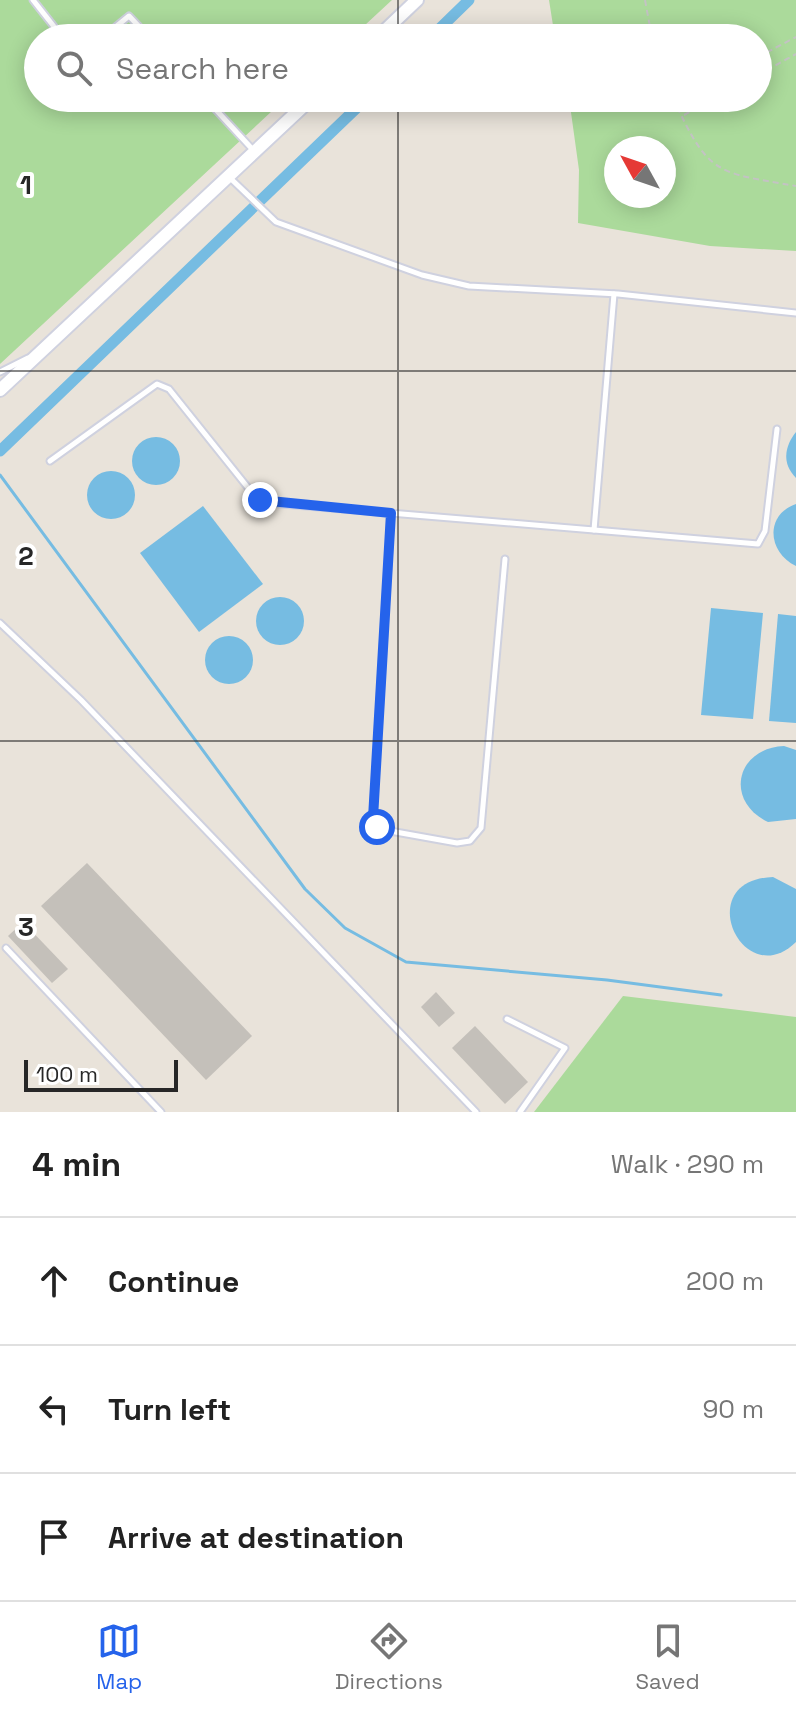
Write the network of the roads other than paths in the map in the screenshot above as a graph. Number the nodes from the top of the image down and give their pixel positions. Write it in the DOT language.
graph roads {
  1 [pos="33,0"];
  2 [pos="417,0"];
  3 [pos="52,24"];
  4 [pos="119,24"];
  5 [pos="137,24"];
  6 [pos="392,24"];
  7 [pos="218,112"];
  8 [pos="297,112"];
  9 [pos="254,152"];
  10 [pos="228,176"];
  11 [pos="614,294"];
  12 [pos="796,313"];
  13 [pos="40,352"];
  14 [pos="0,372"];
  15 [pos="0,390"];
  16 [pos="777,429"];
  17 [pos="50,461"];
  18 [pos="391,513"];
  19 [pos="594,530"];
  20 [pos="505,559"];
  21 [pos="0,623"];
  22 [pos="6,948"];
  23 [pos="507,1019"];
  24 [pos="161,1112"];
  25 [pos="476,1112"];
  26 [pos="520,1112"];
  1 -- 3 [label="lane"];
  2 -- 6 [label="street"];
  4 -- 5 [label="lane"];
  7 -- 9 [label="lane"];
  8 -- 9 [label="street"];
  9 -- 10 [label="street"];
  10 -- 11 [label="lane"];
  10 -- 13 [label="street"];
  11 -- 12 [label="lane"];
  11 -- 19 [label="lane"];
  13 -- 14 [label="lane"];
  13 -- 15 [label="street"];
  16 -- 19 [label="lane"];
  17 -- 18 [label="lane"];
  18 -- 19 [label="lane"];
  18 -- 20 [label="lane"];
  21 -- 25 [label="lane"];
  22 -- 24 [label="lane"];
  23 -- 26 [label="lane"];
}
